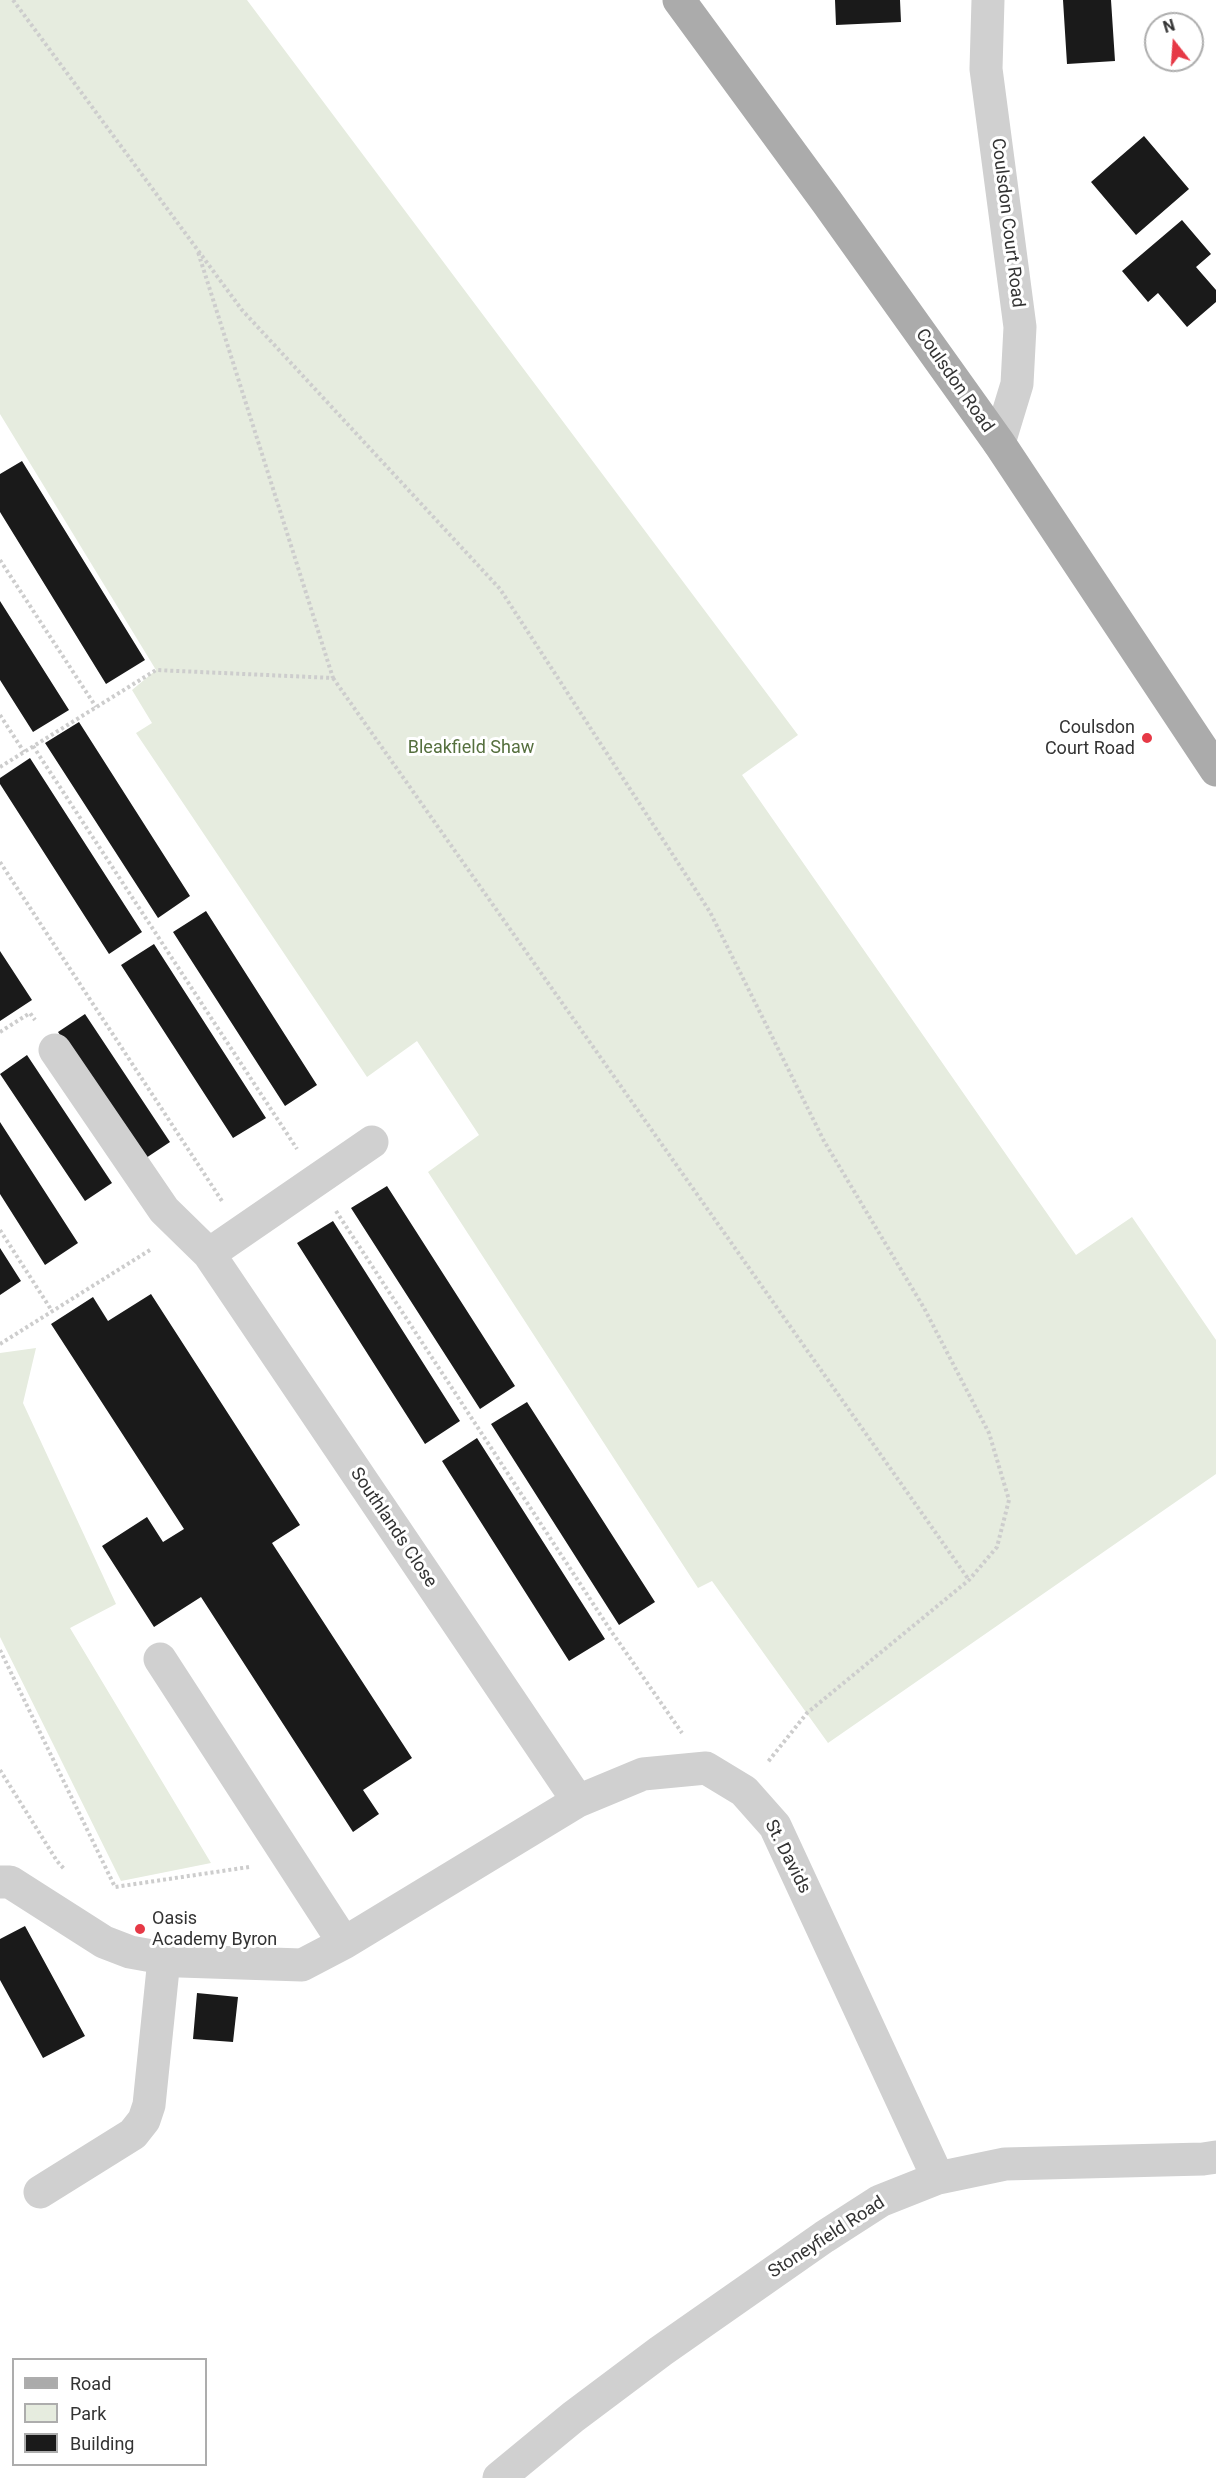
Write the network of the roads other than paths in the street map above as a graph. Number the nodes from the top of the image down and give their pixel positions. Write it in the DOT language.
graph roads {
  1 [pos="680,0"];
  2 [pos="988,0"];
  3 [pos="999,443"];
  4 [pos="1216,770"];
  5 [pos="55,1050"];
  6 [pos="372,1142"];
  7 [pos="209,1254"];
  8 [pos="160,1659"];
  9 [pos="578,1801"];
  10 [pos="0,1882"];
  11 [pos="344,1942"];
  12 [pos="164,1959"];
  13 [pos="1216,2157"];
  14 [pos="938,2178"];
  15 [pos="40,2192"];
  16 [pos="499,2478"];
  1 -- 3 [label="main road, Coulsdon Road"];
  2 -- 3 [label="street, Coulsdon Court Road"];
  3 -- 4 [label="main road, Coulsdon Road"];
  5 -- 7 [label="street, Southlands Close"];
  6 -- 7 [label="street"];
  7 -- 9 [label="street, Southlands Close"];
  8 -- 11 [label="street"];
  9 -- 11 [label="street"];
  9 -- 14 [label="street, St. Davids"];
  10 -- 12 [label="street"];
  11 -- 12 [label="street"];
  12 -- 15 [label="street"];
  13 -- 14 [label="street, Stoneyfield Road"];
  14 -- 16 [label="street, Stoneyfield Road"];
}
